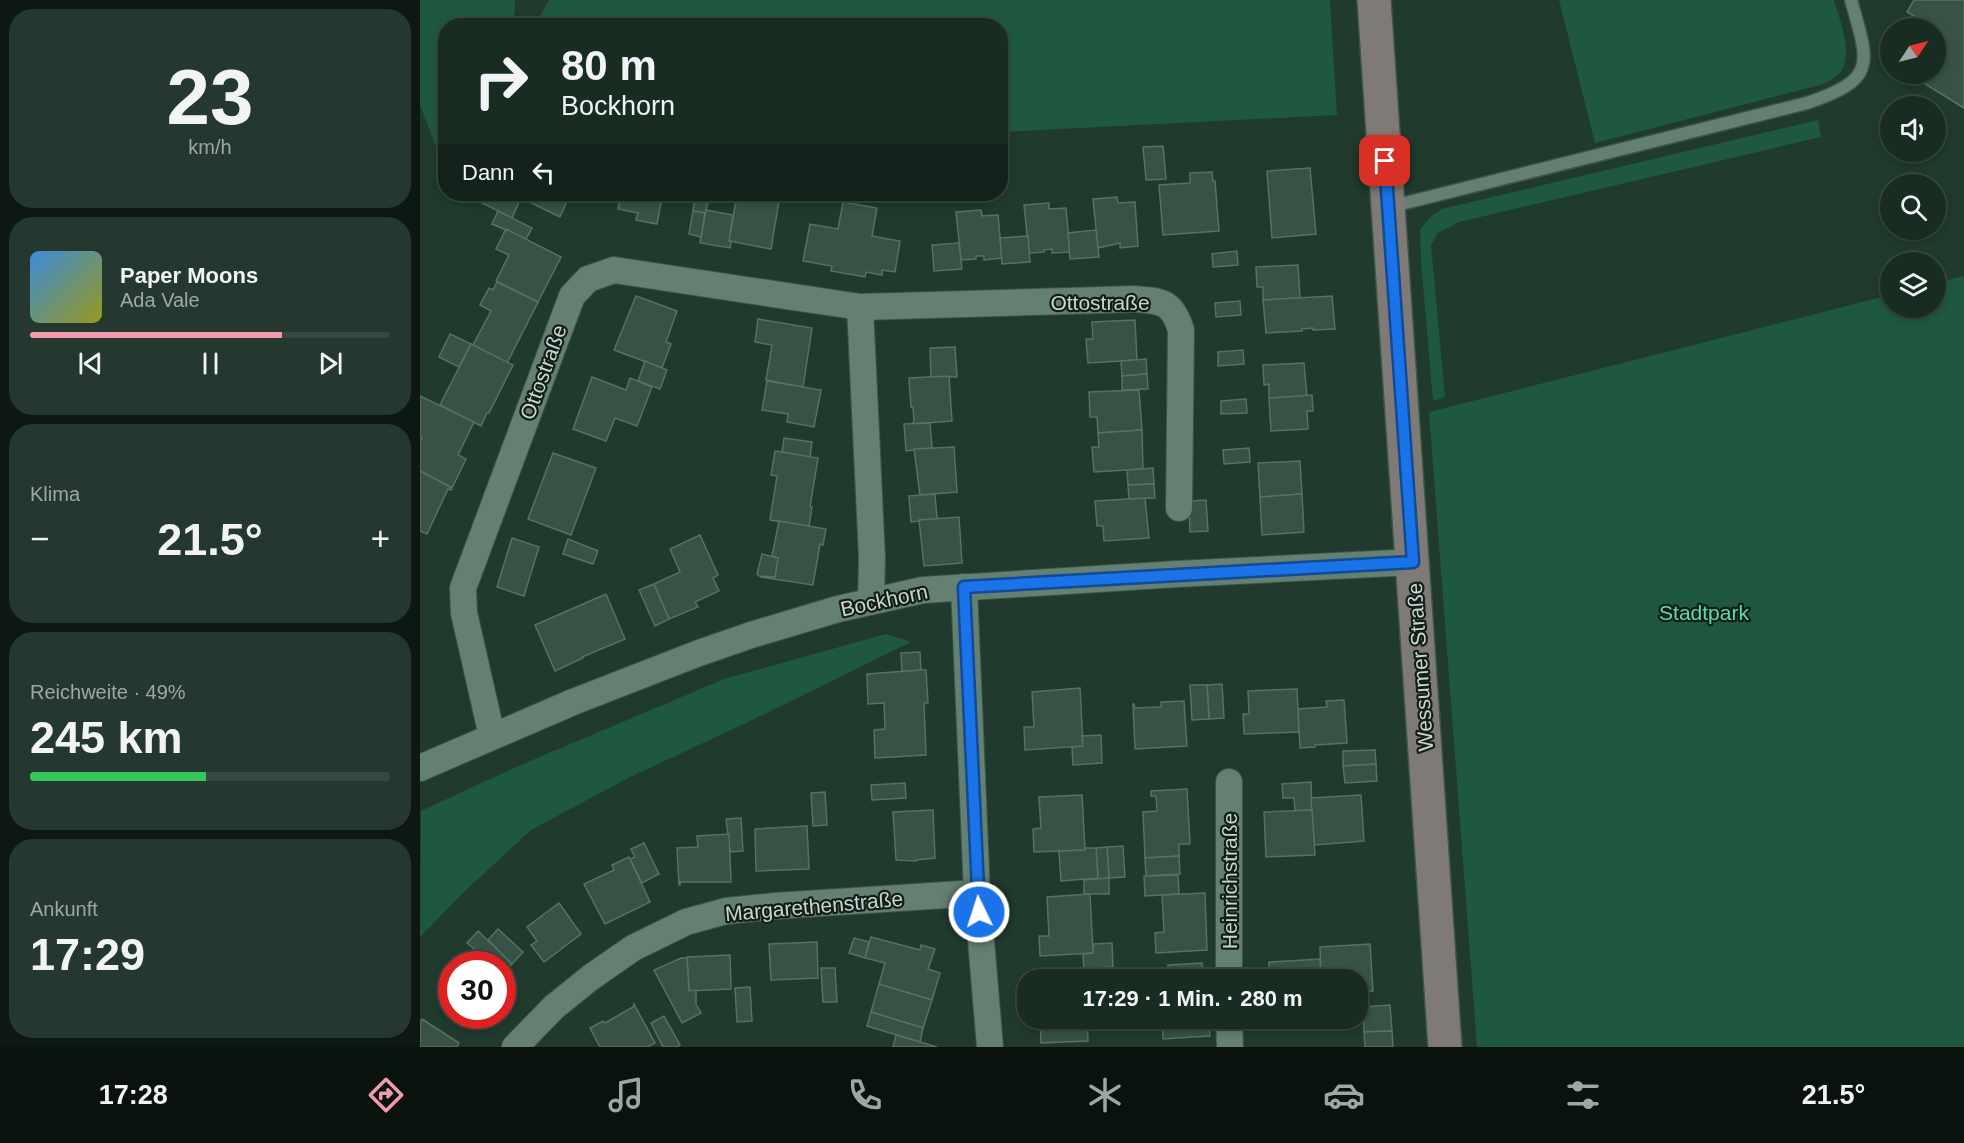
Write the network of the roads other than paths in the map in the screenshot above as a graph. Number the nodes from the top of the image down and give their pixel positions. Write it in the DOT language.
graph roads {
  1 [pos="1374,0"];
  2 [pos="1851,0"];
  3 [pos="1389,207"];
  4 [pos="860,308"];
  5 [pos="1179,508"];
  6 [pos="1413,562"];
  7 [pos="964,587"];
  8 [pos="871,601"];
  9 [pos="492,736"];
  10 [pos="420,768"];
  11 [pos="1229,782"];
  12 [pos="977,893"];
  13 [pos="1229,969"];
  14 [pos="1229,1029"];
  15 [pos="515,1047"];
  16 [pos="990,1047"];
  17 [pos="1230,1047"];
  18 [pos="1445,1047"];
  1 -- 3 [label="main road, Wessumer Straße"];
  2 -- 3 [label="lane"];
  3 -- 6 [label="main road, Wessumer Straße"];
  4 -- 5 [label="street, Ottostraße"];
  4 -- 8 [label="street"];
  4 -- 9 [label="street, Ottostraße"];
  6 -- 7 [label="street, Bockhorn"];
  6 -- 18 [label="main road, Wessumer Straße"];
  7 -- 8 [label="street, Bockhorn"];
  7 -- 12 [label="street"];
  8 -- 9 [label="street, Bockhorn"];
  9 -- 10 [label="street, Bockhorn"];
  11 -- 13 [label="street, Heinrichstraße"];
  12 -- 15 [label="street, Margarethenstraße"];
  12 -- 16 [label="street"];
  14 -- 17 [label="street"];
}
